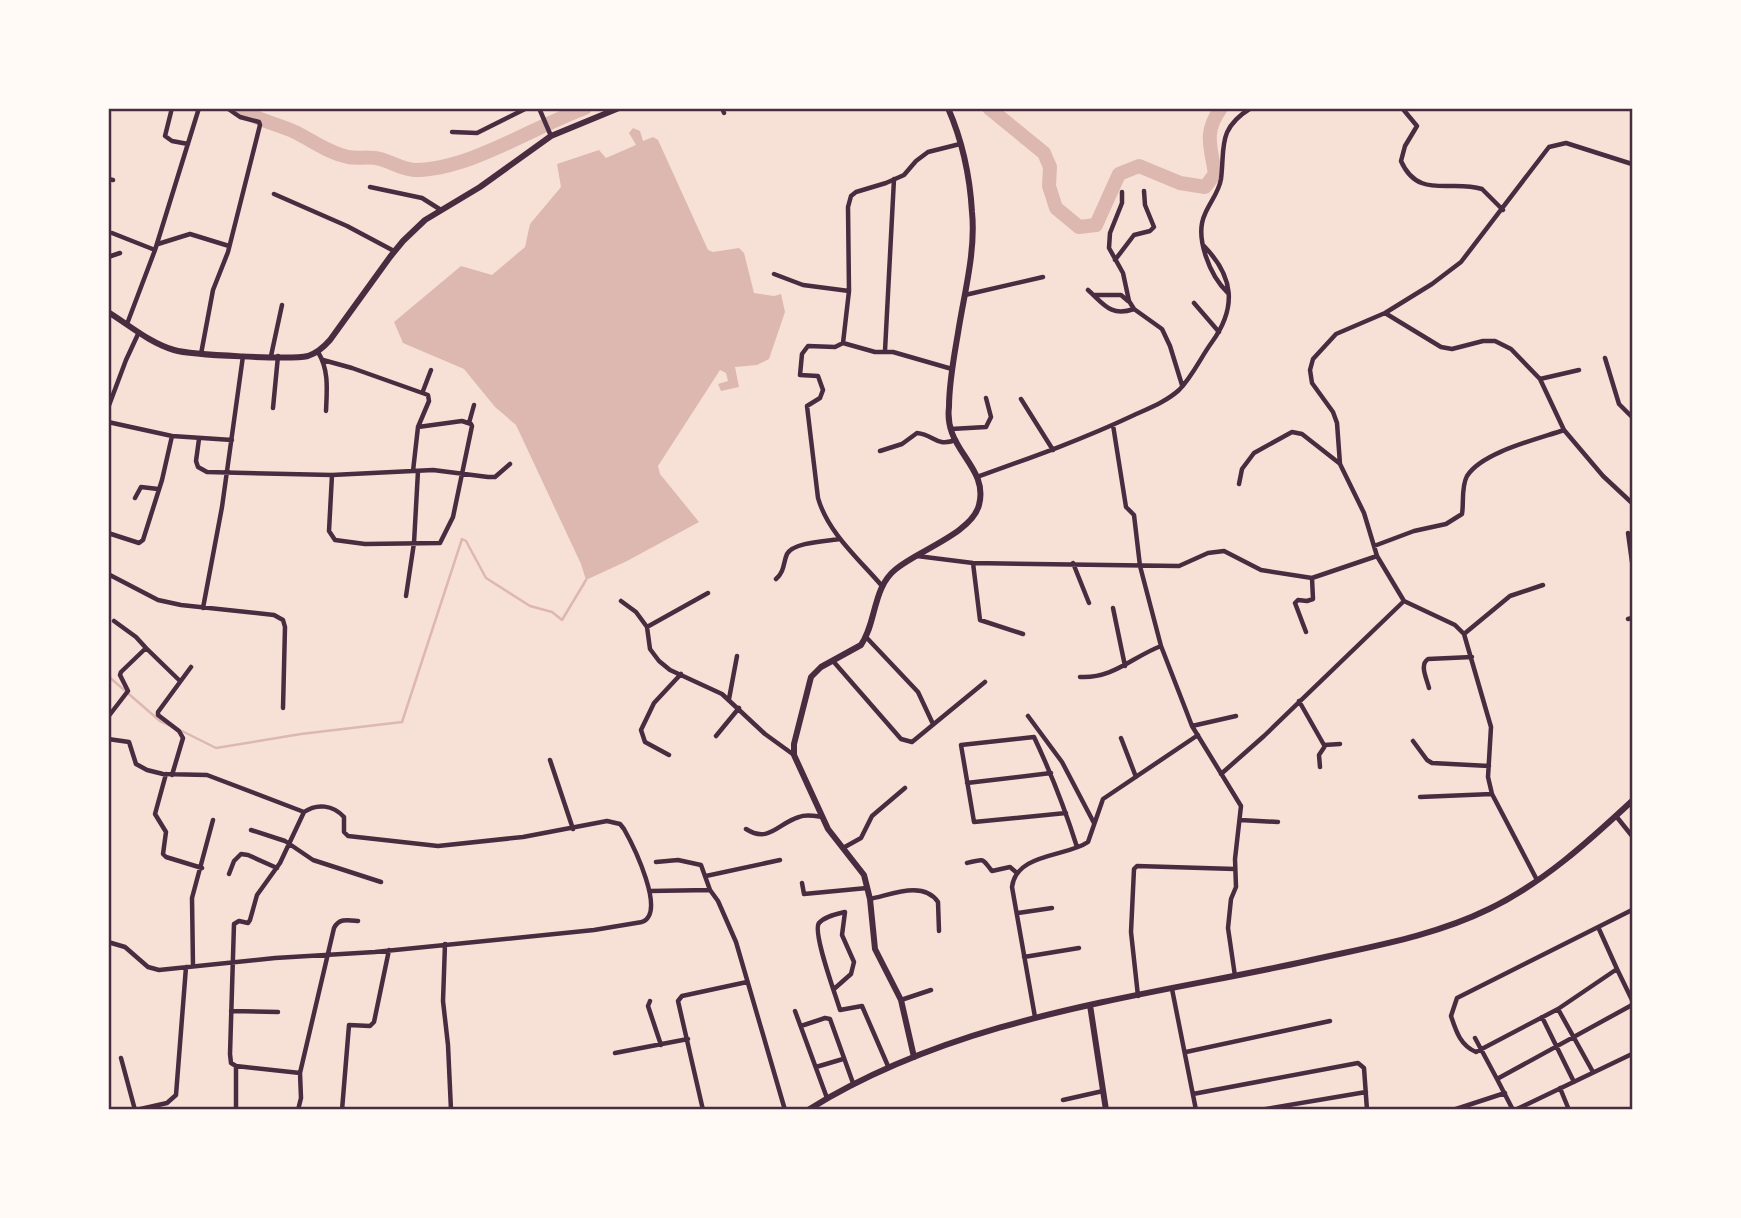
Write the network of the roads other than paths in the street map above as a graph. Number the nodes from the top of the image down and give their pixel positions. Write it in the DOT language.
graph roads {
  1 [pos="172,108"];
  2 [pos="199,108"];
  3 [pos="227,108"];
  4 [pos="527,108"];
  5 [pos="620,108"];
  6 [pos="948,108"];
  7 [pos="1251,108"];
  8 [pos="1402,108"];
  9 [pos="540,111"];
  10 [pos="452,132"];
  11 [pos="549,132"];
  12 [pos="188,144"];
  13 [pos="960,144"];
  14 [pos="1633,164"];
  15 [pos="894,180"];
  16 [pos="369,187"];
  17 [pos="1144,191"];
  18 [pos="1122,192"];
  19 [pos="274,194"];
  20 [pos="441,210"];
  21 [pos="1503,210"];
  22 [pos="112,233"];
  23 [pos="157,244"];
  24 [pos="229,246"];
  25 [pos="1204,246"];
  26 [pos="155,250"];
  27 [pos="394,251"];
  28 [pos="120,253"];
  29 [pos="108,257"];
  30 [pos="1115,260"];
  31 [pos="774,274"];
  32 [pos="1043,277"];
  33 [pos="1088,290"];
  34 [pos="849,291"];
  35 [pos="1228,294"];
  36 [pos="964,295"];
  37 [pos="1094,295"];
  38 [pos="1129,302"];
  39 [pos="1194,303"];
  40 [pos="282,305"];
  41 [pos="1134,309"];
  42 [pos="108,312"];
  43 [pos="1385,313"];
  44 [pos="127,324"];
  45 [pos="139,332"];
  46 [pos="1219,332"];
  47 [pos="843,344"];
  48 [pos="886,351"];
  49 [pos="318,352"];
  50 [pos="201,354"];
  51 [pos="244,355"];
  52 [pos="274,356"];
  53 [pos="1605,358"];
  54 [pos="323,360"];
  55 [pos="952,369"];
  56 [pos="431,370"];
  57 [pos="1579,370"];
  58 [pos="1540,379"];
  59 [pos="1182,386"];
  60 [pos="423,391"];
  61 [pos="986,398"];
  62 [pos="1021,400"];
  63 [pos="474,405"];
  64 [pos="108,408"];
  65 [pos="273,408"];
  66 [pos="326,411"];
  67 [pos="1633,416"];
  68 [pos="108,422"];
  69 [pos="469,423"];
  70 [pos="1113,425"];
  71 [pos="418,426"];
  72 [pos="951,429"];
  73 [pos="1564,430"];
  74 [pos="172,436"];
  75 [pos="199,439"];
  76 [pos="232,440"];
  77 [pos="956,440"];
  78 [pos="1054,450"];
  79 [pos="880,451"];
  80 [pos="510,464"];
  81 [pos="1340,464"];
  82 [pos="415,471"];
  83 [pos="227,474"];
  84 [pos="463,474"];
  85 [pos="332,475"];
  86 [pos="977,477"];
  87 [pos="1239,484"];
  88 [pos="158,489"];
  89 [pos="135,498"];
  90 [pos="1633,503"];
  91 [pos="108,533"];
  92 [pos="1628,533"];
  93 [pos="841,539"];
  94 [pos="414,543"];
  95 [pos="1374,546"];
  96 [pos="915,556"];
  97 [pos="1377,556"];
  98 [pos="1633,562"];
  99 [pos="973,563"];
  100 [pos="1073,563"];
  101 [pos="1140,566"];
  102 [pos="108,574"];
  103 [pos="1312,578"];
  104 [pos="776,579"];
  105 [pos="1543,585"];
  106 [pos="882,586"];
  107 [pos="708,593"];
  108 [pos="406,596"];
  109 [pos="621,601"];
  110 [pos="1404,601"];
  111 [pos="1089,603"];
  112 [pos="203,608"];
  113 [pos="1113,608"];
  114 [pos="114,621"];
  115 [pos="647,627"];
  116 [pos="1306,632"];
  117 [pos="1023,634"];
  118 [pos="1464,634"];
  119 [pos="866,636"];
  120 [pos="1161,646"];
  121 [pos="146,648"];
  122 [pos="737,656"];
  123 [pos="1472,657"];
  124 [pos="832,660"];
  125 [pos="1125,666"];
  126 [pos="191,667"];
  127 [pos="681,674"];
  128 [pos="1080,677"];
  129 [pos="180,681"];
  130 [pos="985,681"];
  131 [pos="1429,688"];
  132 [pos="729,699"];
  133 [pos="1299,701"];
  134 [pos="283,708"];
  135 [pos="739,708"];
  136 [pos="1028,716"];
  137 [pos="1236,716"];
  138 [pos="108,718"];
  139 [pos="933,724"];
  140 [pos="1192,726"];
  141 [pos="1198,735"];
  142 [pos="716,736"];
  143 [pos="1121,738"];
  144 [pos="108,739"];
  145 [pos="1413,741"];
  146 [pos="1340,744"];
  147 [pos="1325,746"];
  148 [pos="668,755"];
  149 [pos="794,755"];
  150 [pos="550,760"];
  151 [pos="1489,766"];
  152 [pos="1320,767"];
  153 [pos="1051,773"];
  154 [pos="1221,774"];
  155 [pos="169,775"];
  156 [pos="1136,777"];
  157 [pos="967,783"];
  158 [pos="905,788"];
  159 [pos="1492,794"];
  160 [pos="1420,797"];
  161 [pos="1633,801"];
  162 [pos="304,812"];
  163 [pos="1066,813"];
  164 [pos="1616,816"];
  165 [pos="822,817"];
  166 [pos="213,820"];
  167 [pos="1240,820"];
  168 [pos="1278,822"];
  169 [pos="1094,824"];
  170 [pos="573,829"];
  171 [pos="251,830"];
  172 [pos="746,830"];
  173 [pos="1633,836"];
  174 [pos="289,844"];
  175 [pos="843,848"];
  176 [pos="1077,848"];
  177 [pos="780,860"];
  178 [pos="656,862"];
  179 [pos="967,863"];
  180 [pos="202,868"];
  181 [pos="277,868"];
  182 [pos="1235,869"];
  183 [pos="1017,873"];
  184 [pos="229,874"];
  185 [pos="706,876"];
  186 [pos="1537,880"];
  187 [pos="381,882"];
  188 [pos="802,883"];
  189 [pos="867,888"];
  190 [pos="710,890"];
  191 [pos="650,891"];
  192 [pos="870,900"];
  193 [pos="1052,908"];
  194 [pos="1633,910"];
  195 [pos="1018,913"];
  196 [pos="358,920"];
  197 [pos="1599,929"];
  198 [pos="939,930"];
  199 [pos="108,942"];
  200 [pos="445,944"];
  201 [pos="1079,948"];
  202 [pos="389,950"];
  203 [pos="328,956"];
  204 [pos="1024,957"];
  205 [pos="231,962"];
  206 [pos="192,966"];
  207 [pos="186,967"];
  208 [pos="1617,969"];
  209 [pos="1235,976"];
  210 [pos="747,982"];
  211 [pos="834,989"];
  212 [pos="931,989"];
  213 [pos="1172,989"];
  214 [pos="1138,996"];
  215 [pos="901,1000"];
  216 [pos="650,1001"];
  217 [pos="1633,1003"];
  218 [pos="1090,1005"];
  219 [pos="1558,1009"];
  220 [pos="231,1011"];
  221 [pos="795,1011"];
  222 [pos="278,1012"];
  223 [pos="1035,1017"];
  224 [pos="1542,1017"];
  225 [pos="1329,1021"];
  226 [pos="801,1026"];
  227 [pos="1475,1038"];
  228 [pos="1573,1038"];
  229 [pos="688,1039"];
  230 [pos="661,1045"];
  231 [pos="1556,1047"];
  232 [pos="1481,1049"];
  233 [pos="1186,1052"];
  234 [pos="615,1053"];
  235 [pos="1633,1054"];
  236 [pos="914,1056"];
  237 [pos="121,1058"];
  238 [pos="843,1059"];
  239 [pos="236,1066"];
  240 [pos="888,1066"];
  241 [pos="816,1068"];
  242 [pos="1593,1072"];
  243 [pos="300,1073"];
  244 [pos="1497,1079"];
  245 [pos="1574,1082"];
  246 [pos="853,1083"];
  247 [pos="1560,1088"];
  248 [pos="1103,1091"];
  249 [pos="1366,1092"];
  250 [pos="1504,1093"];
  251 [pos="1193,1094"];
  252 [pos="827,1098"];
  253 [pos="1063,1100"];
  254 [pos="136,1110"];
  255 [pos="236,1110"];
  256 [pos="298,1110"];
  257 [pos="342,1110"];
  258 [pos="451,1110"];
  259 [pos="703,1110"];
  260 [pos="785,1110"];
  261 [pos="808,1110"];
  262 [pos="1106,1110"];
  263 [pos="1196,1110"];
  264 [pos="1260,1110"];
  265 [pos="1367,1110"];
  266 [pos="1453,1110"];
  267 [pos="1514,1110"];
  268 [pos="1569,1110"];
  1 -- 12 [label="street"];
  2 -- 12 [label="street"];
  3 -- 24 [label="street"];
  4 -- 10 [label="street"];
  5 -- 11 [label="street"];
  6 -- 13 [label="street"];
  7 -- 25 [label="street"];
  8 -- 21 [label="street"];
  9 -- 11 [label="street"];
  11 -- 20 [label="street"];
  12 -- 23 [label="street"];
  13 -- 15 [label="street"];
  13 -- 36 [label="street"];
  14 -- 21 [label="street"];
  15 -- 34 [label="street"];
  15 -- 48 [label="street"];
  16 -- 20 [label="street"];
  17 -- 30 [label="street"];
  18 -- 30 [label="street"];
  19 -- 27 [label="street"];
  20 -- 27 [label="street"];
  21 -- 43 [label="street"];
  22 -- 26 [label="street"];
  23 -- 24 [label="street"];
  23 -- 26 [label="street"];
  24 -- 50 [label="street"];
  25 -- 35 [label="street"];
  25 -- 35 [label="street"];
  26 -- 44 [label="street"];
  27 -- 49 [label="street"];
  28 -- 29 [label="street"];
  30 -- 38 [label="street"];
  31 -- 34 [label="street"];
  32 -- 36 [label="street"];
  33 -- 37 [label="street"];
  34 -- 47 [label="street"];
  35 -- 46 [label="street"];
  36 -- 55 [label="street"];
  37 -- 38 [label="street"];
  37 -- 41 [label="street"];
  38 -- 41 [label="street"];
  39 -- 46 [label="street"];
  40 -- 52 [label="street"];
  41 -- 59 [label="street"];
  42 -- 44 [label="street"];
  43 -- 58 [label="street"];
  43 -- 81 [label="street"];
  44 -- 45 [label="street"];
  45 -- 50 [label="street"];
  45 -- 64 [label="street"];
  46 -- 59 [label="street"];
  47 -- 48 [label="street"];
  47 -- 93 [label="street"];
  48 -- 55 [label="street"];
  49 -- 52 [label="street"];
  49 -- 54 [label="street"];
  50 -- 51 [label="street"];
  51 -- 52 [label="street"];
  51 -- 76 [label="street"];
  52 -- 65 [label="street"];
  53 -- 67 [label="street"];
  54 -- 60 [label="street"];
  54 -- 66 [label="street"];
  55 -- 72 [label="street"];
  56 -- 60 [label="street"];
  57 -- 58 [label="street"];
  58 -- 73 [label="street"];
  59 -- 70 [label="street"];
  60 -- 71 [label="street"];
  61 -- 72 [label="street"];
  62 -- 78 [label="street"];
  63 -- 69 [label="street"];
  68 -- 74 [label="street"];
  69 -- 71 [label="street"];
  69 -- 84 [label="street"];
  70 -- 78 [label="street"];
  70 -- 101 [label="street"];
  71 -- 82 [label="street"];
  72 -- 77 [label="street"];
  73 -- 90 [label="street"];
  73 -- 95 [label="street"];
  74 -- 75 [label="street"];
  74 -- 88 [label="street"];
  75 -- 76 [label="street"];
  75 -- 83 [label="street"];
  76 -- 83 [label="street"];
  77 -- 79 [label="street"];
  77 -- 86 [label="street"];
  78 -- 86 [label="street"];
  80 -- 84 [label="street"];
  81 -- 87 [label="street"];
  81 -- 95 [label="street"];
  82 -- 84 [label="street"];
  82 -- 85 [label="street"];
  82 -- 94 [label="street"];
  83 -- 85 [label="street"];
  83 -- 112 [label="street"];
  84 -- 94 [label="street"];
  85 -- 94 [label="street"];
  86 -- 96 [label="street"];
  88 -- 89 [label="street"];
  88 -- 91 [label="street"];
  92 -- 98 [label="street"];
  93 -- 104 [label="street"];
  93 -- 106 [label="street"];
  94 -- 108 [label="street"];
  95 -- 97 [label="street"];
  96 -- 99 [label="street"];
  96 -- 106 [label="street"];
  97 -- 103 [label="street"];
  97 -- 110 [label="street"];
  99 -- 100 [label="street"];
  99 -- 117 [label="street"];
  100 -- 101 [label="street"];
  100 -- 111 [label="street"];
  101 -- 103 [label="street"];
  101 -- 120 [label="street"];
  102 -- 112 [label="street"];
  103 -- 116 [label="street"];
  105 -- 118 [label="street"];
  106 -- 119 [label="street"];
  107 -- 115 [label="street"];
  109 -- 115 [label="street"];
  110 -- 118 [label="street"];
  110 -- 133 [label="street"];
  112 -- 134 [label="street"];
  113 -- 125 [label="street"];
  114 -- 121 [label="street"];
  115 -- 127 [label="street"];
  118 -- 123 [label="street"];
  119 -- 124 [label="street"];
  119 -- 139 [label="street"];
  120 -- 125 [label="street"];
  120 -- 140 [label="street"];
  121 -- 129 [label="street"];
  121 -- 138 [label="street"];
  122 -- 132 [label="street"];
  123 -- 131 [label="street"];
  123 -- 151 [label="street"];
  124 -- 139 [label="street"];
  124 -- 149 [label="street"];
  125 -- 128 [label="street"];
  126 -- 129 [label="street"];
  127 -- 132 [label="street"];
  127 -- 148 [label="street"];
  129 -- 155 [label="street"];
  130 -- 139 [label="street"];
  132 -- 135 [label="street"];
  133 -- 147 [label="street"];
  133 -- 154 [label="street"];
  135 -- 142 [label="street"];
  135 -- 149 [label="street"];
  136 -- 169 [label="street"];
  137 -- 140 [label="street"];
  140 -- 141 [label="street"];
  141 -- 154 [label="street"];
  141 -- 156 [label="street"];
  143 -- 156 [label="street"];
  144 -- 155 [label="street"];
  145 -- 151 [label="street"];
  146 -- 147 [label="street"];
  147 -- 152 [label="street"];
  149 -- 165 [label="street"];
  150 -- 170 [label="street"];
  151 -- 159 [label="street"];
  153 -- 157 [label="street"];
  153 -- 157 [label="street"];
  153 -- 163 [label="street"];
  154 -- 167 [label="street"];
  155 -- 162 [label="street"];
  155 -- 180 [label="street"];
  156 -- 169 [label="street"];
  157 -- 163 [label="street"];
  158 -- 175 [label="street"];
  159 -- 160 [label="street"];
  159 -- 186 [label="street"];
  161 -- 164 [label="street"];
  162 -- 170 [label="street"];
  162 -- 174 [label="street"];
  163 -- 176 [label="street"];
  164 -- 173 [label="street"];
  164 -- 186 [label="street"];
  165 -- 172 [label="street"];
  165 -- 175 [label="street"];
  166 -- 180 [label="street"];
  167 -- 168 [label="street"];
  167 -- 182 [label="street"];
  169 -- 176 [label="street"];
  170 -- 191 [label="street"];
  171 -- 174 [label="street"];
  174 -- 181 [label="street"];
  174 -- 187 [label="street"];
  175 -- 189 [label="street"];
  176 -- 183 [label="street"];
  177 -- 185 [label="street"];
  178 -- 185 [label="street"];
  179 -- 183 [label="street"];
  180 -- 206 [label="street"];
  181 -- 184 [label="street"];
  181 -- 205 [label="street"];
  182 -- 209 [label="street"];
  182 -- 214 [label="street"];
  183 -- 195 [label="street"];
  185 -- 190 [label="street"];
  186 -- 209 [label="street"];
  188 -- 189 [label="street"];
  189 -- 192 [label="street"];
  190 -- 191 [label="street"];
  190 -- 210 [label="street"];
  191 -- 200 [label="street"];
  192 -- 198 [label="street"];
  192 -- 215 [label="street"];
  193 -- 195 [label="street"];
  194 -- 197 [label="street"];
  195 -- 204 [label="street"];
  196 -- 203 [label="street"];
  197 -- 208 [label="street"];
  197 -- 232 [label="street"];
  199 -- 207 [label="street"];
  200 -- 202 [label="street"];
  200 -- 258 [label="street"];
  201 -- 204 [label="street"];
  202 -- 203 [label="street"];
  202 -- 257 [label="street"];
  203 -- 205 [label="street"];
  203 -- 243 [label="street"];
  204 -- 223 [label="street"];
  205 -- 206 [label="street"];
  205 -- 220 [label="street"];
  206 -- 207 [label="street"];
  207 -- 254 [label="street"];
  208 -- 217 [label="street"];
  208 -- 219 [label="street"];
  209 -- 213 [label="street"];
  210 -- 229 [label="street"];
  210 -- 260 [label="street"];
  211 -- 211 [label="street"];
  211 -- 240 [label="street"];
  212 -- 215 [label="street"];
  213 -- 214 [label="street"];
  213 -- 233 [label="street"];
  214 -- 218 [label="street"];
  215 -- 236 [label="street"];
  216 -- 230 [label="street"];
  217 -- 228 [label="street"];
  218 -- 223 [label="street"];
  218 -- 248 [label="street"];
  219 -- 224 [label="street"];
  219 -- 228 [label="street"];
  220 -- 222 [label="street"];
  220 -- 239 [label="street"];
  221 -- 226 [label="street"];
  223 -- 236 [label="street"];
  224 -- 231 [label="street"];
  224 -- 232 [label="street"];
  225 -- 233 [label="street"];
  226 -- 238 [label="street"];
  226 -- 241 [label="street"];
  227 -- 232 [label="street"];
  228 -- 231 [label="street"];
  228 -- 242 [label="street"];
  229 -- 230 [label="street"];
  229 -- 259 [label="street"];
  230 -- 234 [label="street"];
  231 -- 244 [label="street"];
  231 -- 245 [label="street"];
  232 -- 244 [label="street"];
  233 -- 251 [label="street"];
  235 -- 242 [label="street"];
  236 -- 240 [label="street"];
  237 -- 254 [label="street"];
  238 -- 241 [label="street"];
  238 -- 246 [label="street"];
  239 -- 243 [label="street"];
  239 -- 255 [label="street"];
  240 -- 246 [label="street"];
  241 -- 252 [label="street"];
  242 -- 245 [label="street"];
  243 -- 256 [label="street"];
  244 -- 250 [label="street"];
  245 -- 247 [label="street"];
  246 -- 252 [label="street"];
  247 -- 267 [label="street"];
  247 -- 268 [label="street"];
  248 -- 253 [label="street"];
  248 -- 262 [label="street"];
  249 -- 251 [label="street"];
  249 -- 264 [label="street"];
  249 -- 265 [label="street"];
  250 -- 266 [label="street"];
  250 -- 267 [label="street"];
  251 -- 263 [label="street"];
  252 -- 261 [label="street"];
}
